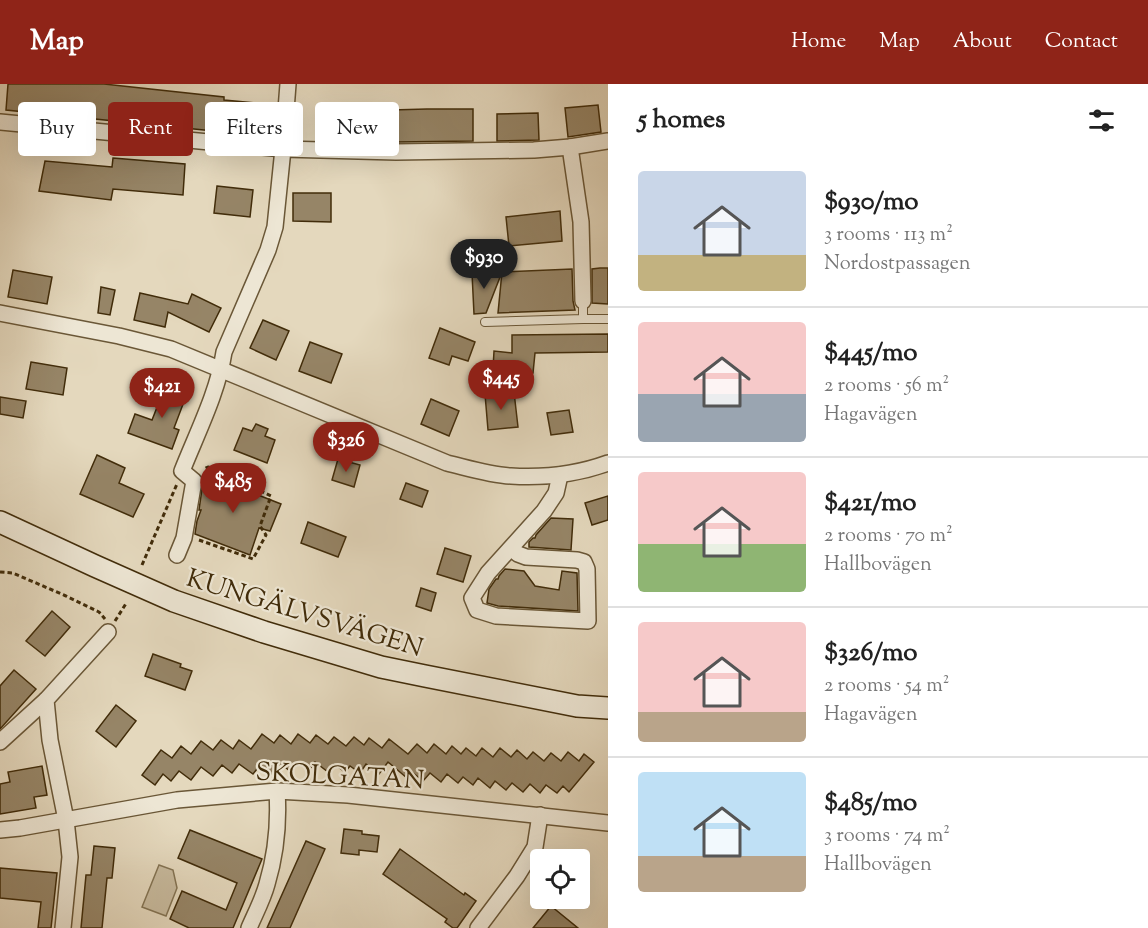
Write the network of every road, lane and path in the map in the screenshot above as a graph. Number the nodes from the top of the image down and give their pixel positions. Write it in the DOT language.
graph roads {
  1 [pos="288,84"];
  2 [pos="287,102"];
  3 [pos="0,122"];
  4 [pos="608,141"];
  5 [pos="205,142"];
  6 [pos="570,147"];
  7 [pos="303,150"];
  8 [pos="283,156"];
  9 [pos="583,301"];
  10 [pos="0,313"];
  11 [pos="583,319"];
  12 [pos="608,319"];
  13 [pos="485,322"];
  14 [pos="222,370"];
  15 [pos="608,463"];
  16 [pos="560,475"];
  17 [pos="188,476"];
  18 [pos="0,522"];
  19 [pos="184,537"];
  20 [pos="511,548"];
  21 [pos="177,555"];
  22 [pos="142,565"];
  23 [pos="0,572"];
  24 [pos="127,602"];
  25 [pos="110,630"];
  26 [pos="46,700"];
  27 [pos="608,708"];
  28 [pos="0,742"];
  29 [pos="277,791"];
  30 [pos="540,815"];
  31 [pos="66,820"];
  32 [pos="608,823"];
  33 [pos="0,830"];
  34 [pos="63,928"];
  35 [pos="249,928"];
  36 [pos="478,928"];
  1 -- 2 [label="street"];
  3 -- 5 [label="street"];
  4 -- 6 [label="street"];
  6 -- 7 [label="street"];
  6 -- 9 [label="street"];
  8 -- 14 [label="street"];
  9 -- 11 [label="lane"];
  10 -- 14 [label="street"];
  11 -- 12 [label="lane"];
  11 -- 13 [label="lane"];
  14 -- 16 [label="street"];
  14 -- 17 [label="street"];
  15 -- 16 [label="street"];
  16 -- 20 [label="street"];
  17 -- 19 [label="street"];
  17 -- 19 [label="path"];
  17 -- 22 [label="path"];
  18 -- 27 [label="main road, KUNGÄLVSVÄGEN"];
  19 -- 21 [label="street"];
  20 -- 20 [label="street"];
  23 -- 25 [label="path"];
  24 -- 25 [label="path"];
  25 -- 26 [label="street"];
  26 -- 28 [label="street"];
  26 -- 31 [label="street"];
  29 -- 30 [label="street, SKOLGATAN"];
  29 -- 31 [label="street, SKOLGATAN"];
  29 -- 35 [label="street"];
  30 -- 32 [label="street, SKOLGATAN"];
  30 -- 36 [label="street"];
  31 -- 33 [label="street, SKOLGATAN"];
  31 -- 34 [label="street"];
}
